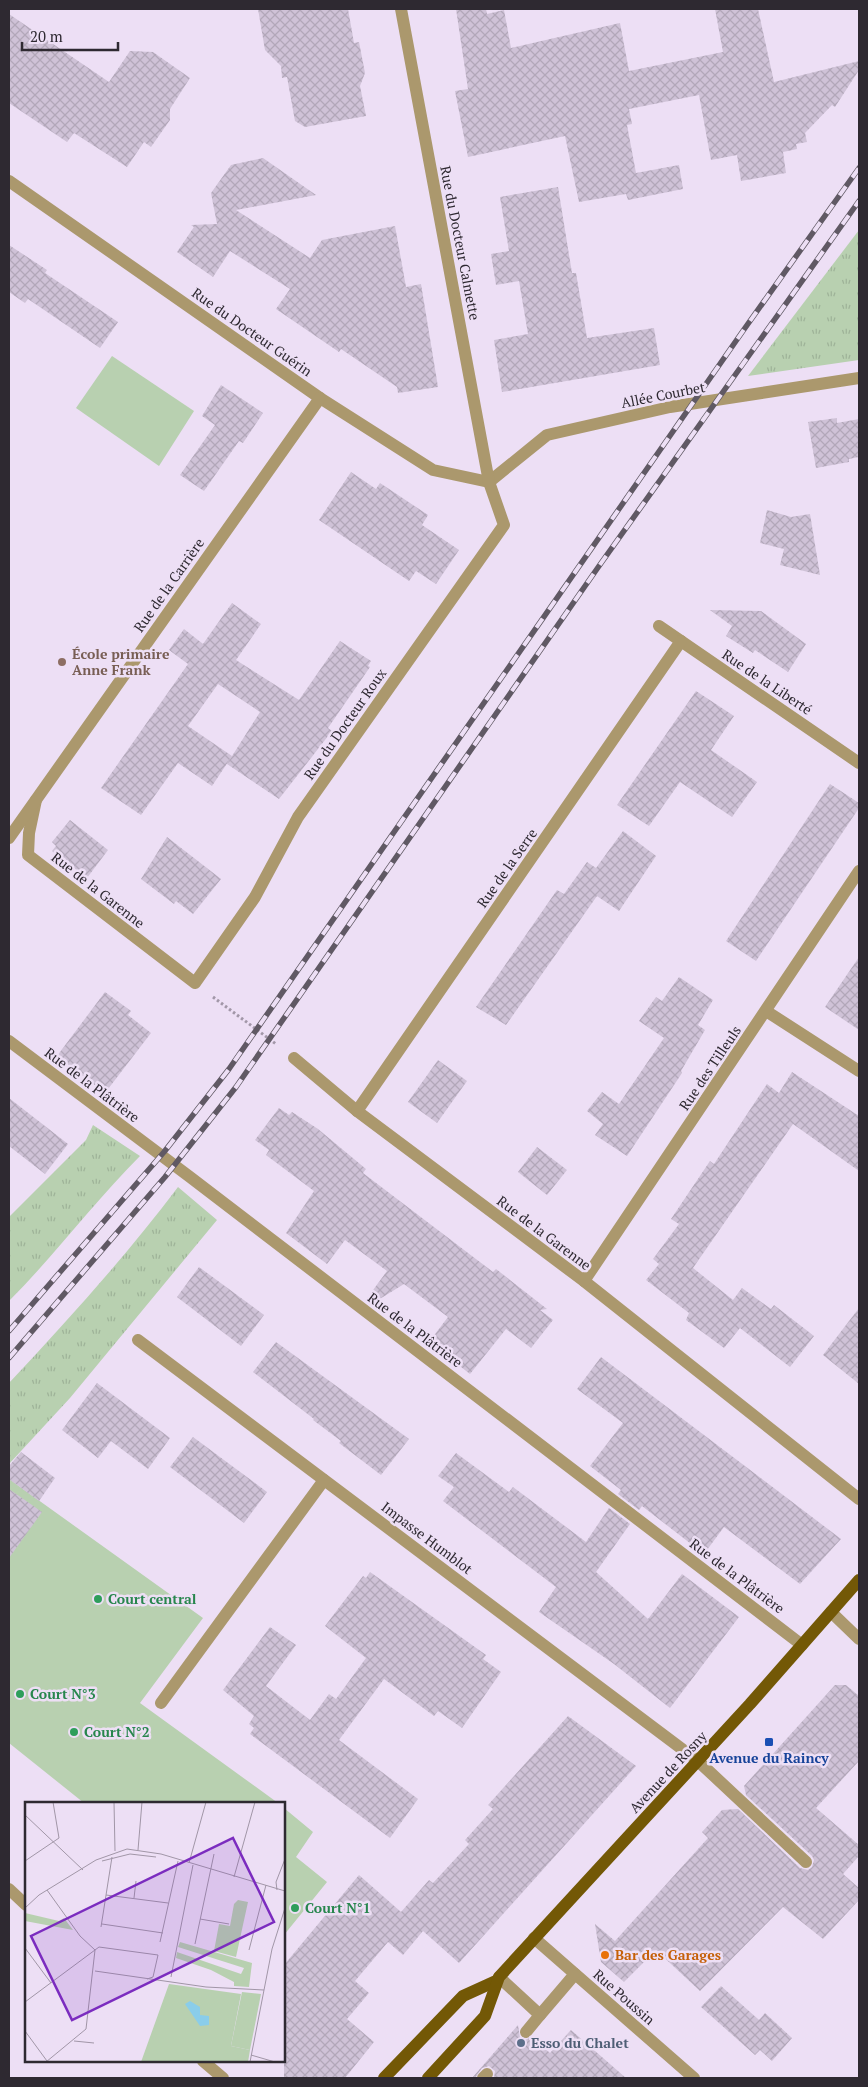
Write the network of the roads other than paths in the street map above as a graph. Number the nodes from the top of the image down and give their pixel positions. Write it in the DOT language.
graph roads {
  1 [pos="401,9"];
  2 [pos="9,181"];
  3 [pos="859,378"];
  4 [pos="320,398"];
  5 [pos="489,482"];
  6 [pos="659,626"];
  7 [pos="681,642"];
  8 [pos="859,763"];
  9 [pos="36,800"];
  10 [pos="9,838"];
  11 [pos="859,871"];
  12 [pos="195,984"];
  13 [pos="766,1011"];
  14 [pos="9,1041"];
  15 [pos="294,1058"];
  16 [pos="859,1071"];
  17 [pos="357,1112"];
  18 [pos="584,1281"];
  19 [pos="138,1340"];
  20 [pos="324,1480"];
  21 [pos="859,1499"];
  22 [pos="859,1580"];
  23 [pos="831,1612"];
  24 [pos="859,1639"];
  25 [pos="802,1645"];
  26 [pos="161,1703"];
  27 [pos="698,1761"];
  28 [pos="806,1862"];
  29 [pos="9,1889"];
  30 [pos="25,1904"];
  31 [pos="534,1938"];
  32 [pos="575,1974"];
  33 [pos="498,1979"];
  34 [pos="540,2014"];
  35 [pos="526,2032"];
  36 [pos="204,2062"];
  37 [pos="434,2076"];
  38 [pos="223,2078"];
  39 [pos="384,2078"];
  40 [pos="694,2078"];
  1 -- 5 [label="street, Rue du Docteur Calmette"];
  2 -- 4 [label="street, Rue du Docteur Guérin"];
  3 -- 5 [label="street, Allée Courbet"];
  4 -- 5 [label="street, Rue du Docteur Guérin"];
  4 -- 9 [label="street, Rue de la Carrière"];
  5 -- 12 [label="street, Rue du Docteur Roux"];
  6 -- 7 [label="street, Rue de la Liberté"];
  7 -- 8 [label="street, Rue de la Liberté"];
  7 -- 17 [label="street, Rue de la Serre"];
  9 -- 10 [label="street, Rue de la Carrière"];
  9 -- 12 [label="street, Rue de la Garenne"];
  11 -- 13 [label="street, Rue des Tilleuls"];
  13 -- 16 [label="street"];
  13 -- 18 [label="street, Rue des Tilleuls"];
  14 -- 25 [label="street, Rue de la Plâtrière"];
  15 -- 17 [label="street, Rue de la Garenne"];
  17 -- 18 [label="street, Rue de la Garenne"];
  18 -- 21 [label="street, Rue de la Garenne"];
  19 -- 20 [label="street, Impasse Humblot"];
  20 -- 26 [label="street"];
  20 -- 27 [label="street, Impasse Humblot"];
  22 -- 23 [label="main road, Avenue de Rosny"];
  23 -- 24 [label="street"];
  23 -- 25 [label="main road, Avenue de Rosny"];
  25 -- 27 [label="main road, Avenue de Rosny"];
  27 -- 28 [label="street, Impasse Humblot"];
  27 -- 31 [label="main road, Avenue de Rosny"];
  29 -- 30 [label="street"];
  31 -- 32 [label="street, Rue Poussin"];
  31 -- 33 [label="main road, Avenue de Rosny"];
  32 -- 34 [label="street"];
  32 -- 40 [label="street, Rue Poussin"];
  33 -- 34 [label="street"];
  33 -- 37 [label="main road, Avenue de Rosny"];
  33 -- 39 [label="main road, Avenue de Rosny"];
  34 -- 35 [label="street"];
  36 -- 38 [label="street"];
}
